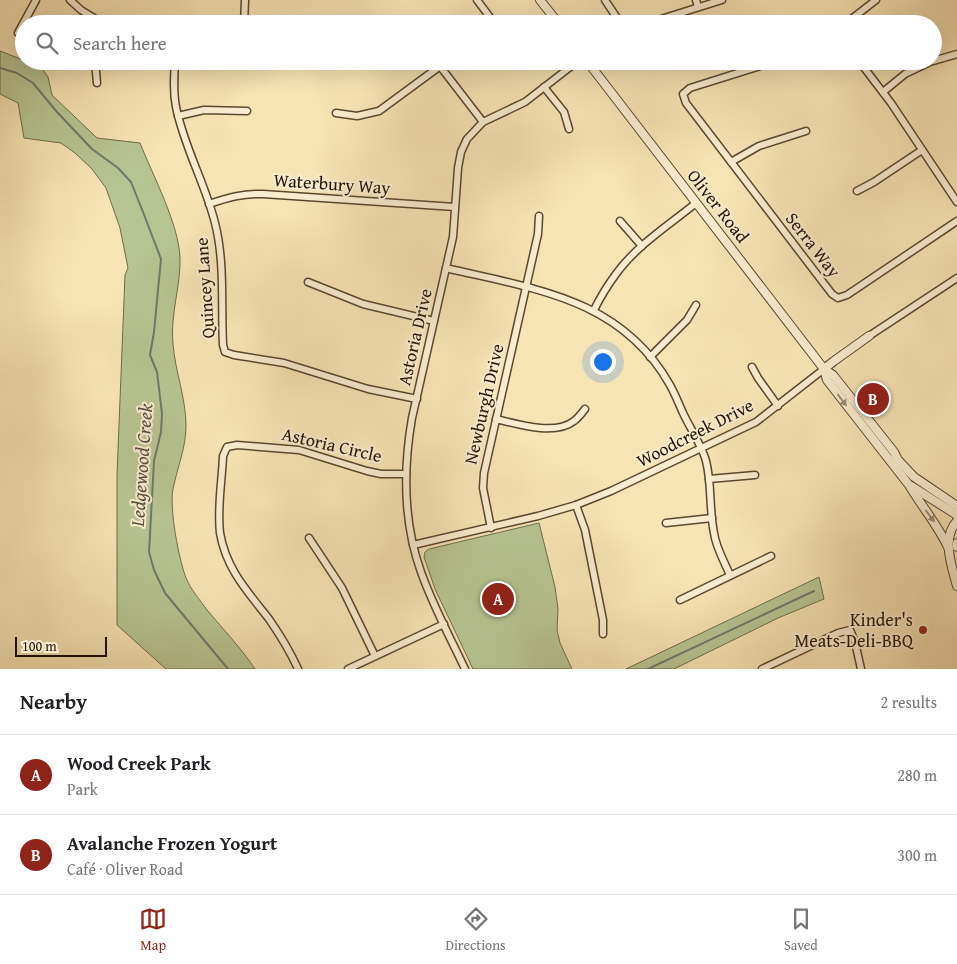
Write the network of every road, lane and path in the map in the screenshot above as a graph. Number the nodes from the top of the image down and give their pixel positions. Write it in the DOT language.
graph roads {
  1 [pos="36,0"];
  2 [pos="70,0"];
  3 [pos="245,0"];
  4 [pos="477,0"];
  5 [pos="540,0"];
  6 [pos="605,0"];
  7 [pos="696,0"];
  8 [pos="722,0"];
  9 [pos="876,0"];
  10 [pos="698,7"];
  11 [pos="28,15"];
  12 [pos="89,15"];
  13 [pos="244,15"];
  14 [pos="488,15"];
  15 [pos="551,15"];
  16 [pos="615,15"];
  17 [pos="673,15"];
  18 [pos="857,15"];
  19 [pos="957,54"];
  20 [pos="942,58"];
  21 [pos="96,70"];
  22 [pos="175,70"];
  23 [pos="430,70"];
  24 [pos="443,70"];
  25 [pos="566,70"];
  26 [pos="594,70"];
  27 [pos="747,70"];
  28 [pos="866,70"];
  29 [pos="914,70"];
  30 [pos="97,83"];
  31 [pos="544,87"];
  32 [pos="883,92"];
  33 [pos="247,112"];
  34 [pos="336,113"];
  35 [pos="178,116"];
  36 [pos="483,122"];
  37 [pos="569,129"];
  38 [pos="806,131"];
  39 [pos="922,150"];
  40 [pos="731,162"];
  41 [pos="857,191"];
  42 [pos="957,202"];
  43 [pos="696,203"];
  44 [pos="209,204"];
  45 [pos="455,207"];
  46 [pos="539,216"];
  47 [pos="620,221"];
  48 [pos="957,221"];
  49 [pos="642,246"];
  50 [pos="446,268"];
  51 [pos="957,278"];
  52 [pos="308,282"];
  53 [pos="526,286"];
  54 [pos="696,305"];
  55 [pos="594,310"];
  56 [pos="434,320"];
  57 [pos="870,336"];
  58 [pos="650,357"];
  59 [pos="752,367"];
  60 [pos="824,369"];
  61 [pos="417,399"];
  62 [pos="778,406"];
  63 [pos="585,409"];
  64 [pos="496,420"];
  65 [pos="700,449"];
  66 [pos="406,474"];
  67 [pos="755,475"];
  68 [pos="709,480"];
  69 [pos="909,485"];
  70 [pos="576,505"];
  71 [pos="957,506"];
  72 [pos="957,515"];
  73 [pos="712,518"];
  74 [pos="957,521"];
  75 [pos="666,523"];
  76 [pos="491,528"];
  77 [pos="309,538"];
  78 [pos="957,543"];
  79 [pos="413,545"];
  80 [pos="953,548"];
  81 [pos="771,556"];
  82 [pos="730,575"];
  83 [pos="957,586"];
  84 [pos="680,600"];
  85 [pos="444,624"];
  86 [pos="603,634"];
  87 [pos="375,656"];
  88 [pos="298,669"];
  89 [pos="348,669"];
  90 [pos="465,669"];
  91 [pos="762,669"];
  92 [pos="861,669"];
  1 -- 11 [label="street"];
  2 -- 12 [label="street"];
  3 -- 13 [label="street"];
  4 -- 14 [label="street"];
  5 -- 15 [label="street"];
  6 -- 16 [label="street"];
  7 -- 10 [label="street"];
  8 -- 10 [label="street"];
  9 -- 18 [label="street"];
  10 -- 17 [label="street"];
  19 -- 20 [label="street"];
  21 -- 30 [label="street"];
  22 -- 35 [label="street, Quincey Lane"];
  23 -- 34 [label="street"];
  24 -- 36 [label="street"];
  25 -- 31 [label="street, Astoria Drive"];
  26 -- 43 [label="street, Oliver Road"];
  27 -- 40 [label="street, Serra Way"];
  28 -- 32 [label="street"];
  29 -- 32 [label="street"];
  31 -- 36 [label="street, Astoria Drive"];
  31 -- 37 [label="street"];
  32 -- 39 [label="street"];
  33 -- 35 [label="street"];
  35 -- 44 [label="street, Quincey Lane"];
  36 -- 45 [label="street, Astoria Drive"];
  38 -- 40 [label="street"];
  39 -- 41 [label="street"];
  39 -- 42 [label="street"];
  40 -- 48 [label="street, Serra Way"];
  43 -- 49 [label="street"];
  43 -- 60 [label="street, Oliver Road"];
  44 -- 45 [label="street, Waterbury Way"];
  44 -- 61 [label="street, Quincey Lane"];
  45 -- 50 [label="street, Astoria Drive"];
  46 -- 53 [label="street, Newburgh Drive"];
  47 -- 49 [label="street"];
  49 -- 55 [label="street"];
  50 -- 53 [label="street"];
  50 -- 56 [label="street, Astoria Drive"];
  51 -- 57 [label="street, Woodcreek Drive"];
  52 -- 56 [label="street"];
  53 -- 55 [label="street"];
  53 -- 64 [label="street, Newburgh Drive"];
  54 -- 58 [label="street"];
  55 -- 58 [label="street"];
  56 -- 61 [label="street, Astoria Drive"];
  57 -- 60 [label="street, Woodcreek Drive"];
  58 -- 65 [label="street"];
  59 -- 62 [label="street"];
  60 -- 62 [label="street, Woodcreek Drive"];
  60 -- 69 [label="street, Oliver Road, one-way"];
  60 -- 71 [label="street, Oliver Road"];
  61 -- 66 [label="street, Astoria Drive"];
  62 -- 65 [label="street, Woodcreek Drive"];
  63 -- 64 [label="street"];
  64 -- 76 [label="street, Newburgh Drive"];
  65 -- 68 [label="street"];
  65 -- 70 [label="street, Woodcreek Drive"];
  66 -- 79 [label="street, Astoria Drive"];
  66 -- 88 [label="street, Astoria Circle"];
  67 -- 68 [label="street"];
  68 -- 73 [label="street"];
  69 -- 72 [label="street, Oliver Road"];
  69 -- 80 [label="street, Oliver Road, one-way"];
  70 -- 76 [label="street, Woodcreek Drive"];
  70 -- 86 [label="street"];
  73 -- 75 [label="street"];
  73 -- 82 [label="street"];
  74 -- 80 [label="street, Oliver Road"];
  76 -- 79 [label="street, Woodcreek Drive"];
  77 -- 87 [label="street"];
  78 -- 80 [label="street, Oliver Road"];
  79 -- 85 [label="street, Astoria Drive"];
  80 -- 83 [label="street, Oliver Road"];
  81 -- 82 [label="street"];
  82 -- 84 [label="street"];
  85 -- 87 [label="street"];
  85 -- 90 [label="street, Astoria Drive"];
  87 -- 89 [label="street"];
  91 -- 92 [label="street"];
}
